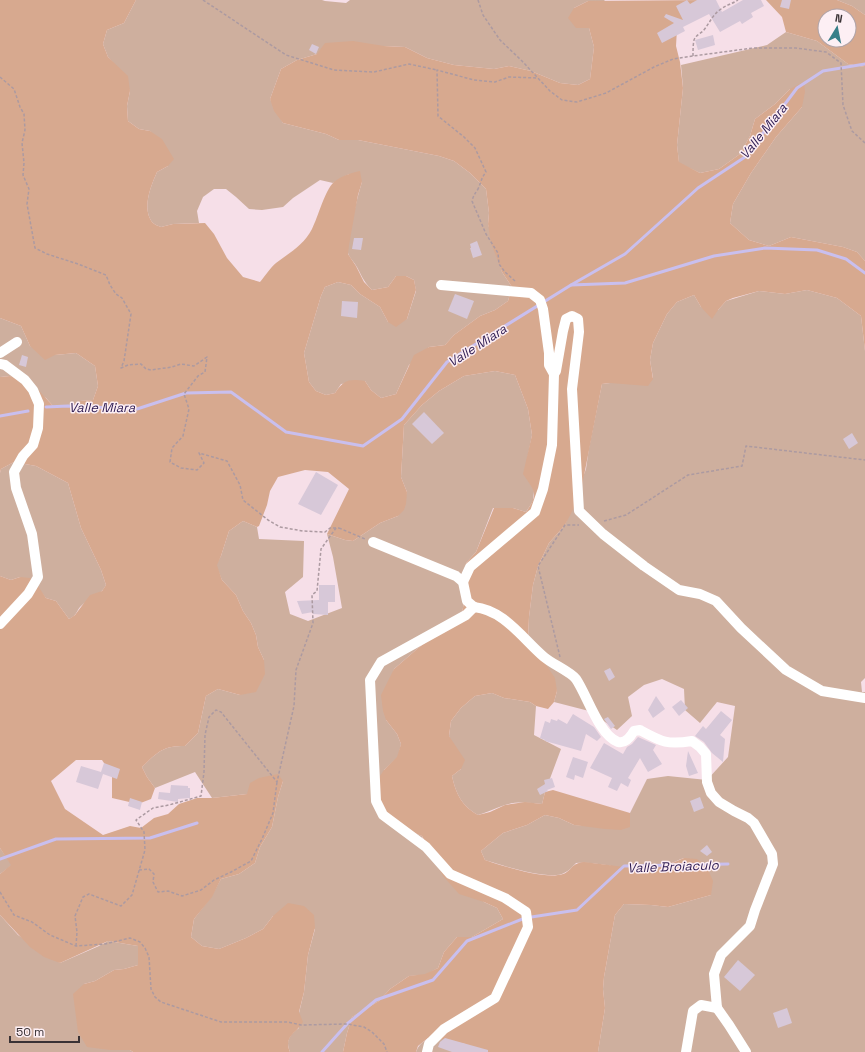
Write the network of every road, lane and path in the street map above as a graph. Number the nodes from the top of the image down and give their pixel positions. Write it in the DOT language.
graph roads {
  1 [pos="203,0"];
  2 [pos="478,0"];
  3 [pos="738,0"];
  4 [pos="693,56"];
  5 [pos="437,70"];
  6 [pos="0,77"];
  7 [pos="537,78"];
  8 [pos="865,143"];
  9 [pos="441,285"];
  10 [pos="520,292"];
  11 [pos="17,342"];
  12 [pos="0,353"];
  13 [pos="0,364"];
  14 [pos="554,374"];
  15 [pos="865,460"];
  16 [pos="593,524"];
  17 [pos="336,528"];
  18 [pos="373,542"];
  19 [pos="464,582"];
  20 [pos="474,607"];
  21 [pos="0,624"];
  22 [pos="564,670"];
  23 [pos="865,698"];
  24 [pos="277,782"];
  25 [pos="139,870"];
  26 [pos="0,892"];
  27 [pos="76,946"];
  28 [pos="717,1008"];
  29 [pos="387,1052"];
  30 [pos="427,1052"];
  31 [pos="686,1052"];
  32 [pos="746,1052"];
  1 -- 5 [label="path"];
  2 -- 7 [label="path"];
  3 -- 4 [label="path"];
  4 -- 7 [label="path"];
  4 -- 8 [label="path"];
  5 -- 7 [label="path"];
  5 -- 10 [label="path"];
  6 -- 17 [label="path"];
  9 -- 10 [label="street"];
  10 -- 14 [label="street"];
  11 -- 12 [label="street"];
  13 -- 21 [label="street"];
  14 -- 16 [label="street"];
  14 -- 19 [label="street"];
  15 -- 16 [label="path"];
  16 -- 22 [label="path"];
  16 -- 23 [label="street"];
  17 -- 18 [label="path"];
  17 -- 24 [label="path"];
  18 -- 19 [label="street"];
  19 -- 20 [label="street"];
  20 -- 22 [label="street"];
  20 -- 30 [label="street"];
  22 -- 28 [label="street"];
  24 -- 25 [label="path"];
  24 -- 25 [label="path"];
  25 -- 27 [label="path"];
  26 -- 27 [label="path"];
  27 -- 29 [label="path"];
  28 -- 31 [label="street"];
  28 -- 32 [label="street"];
}
